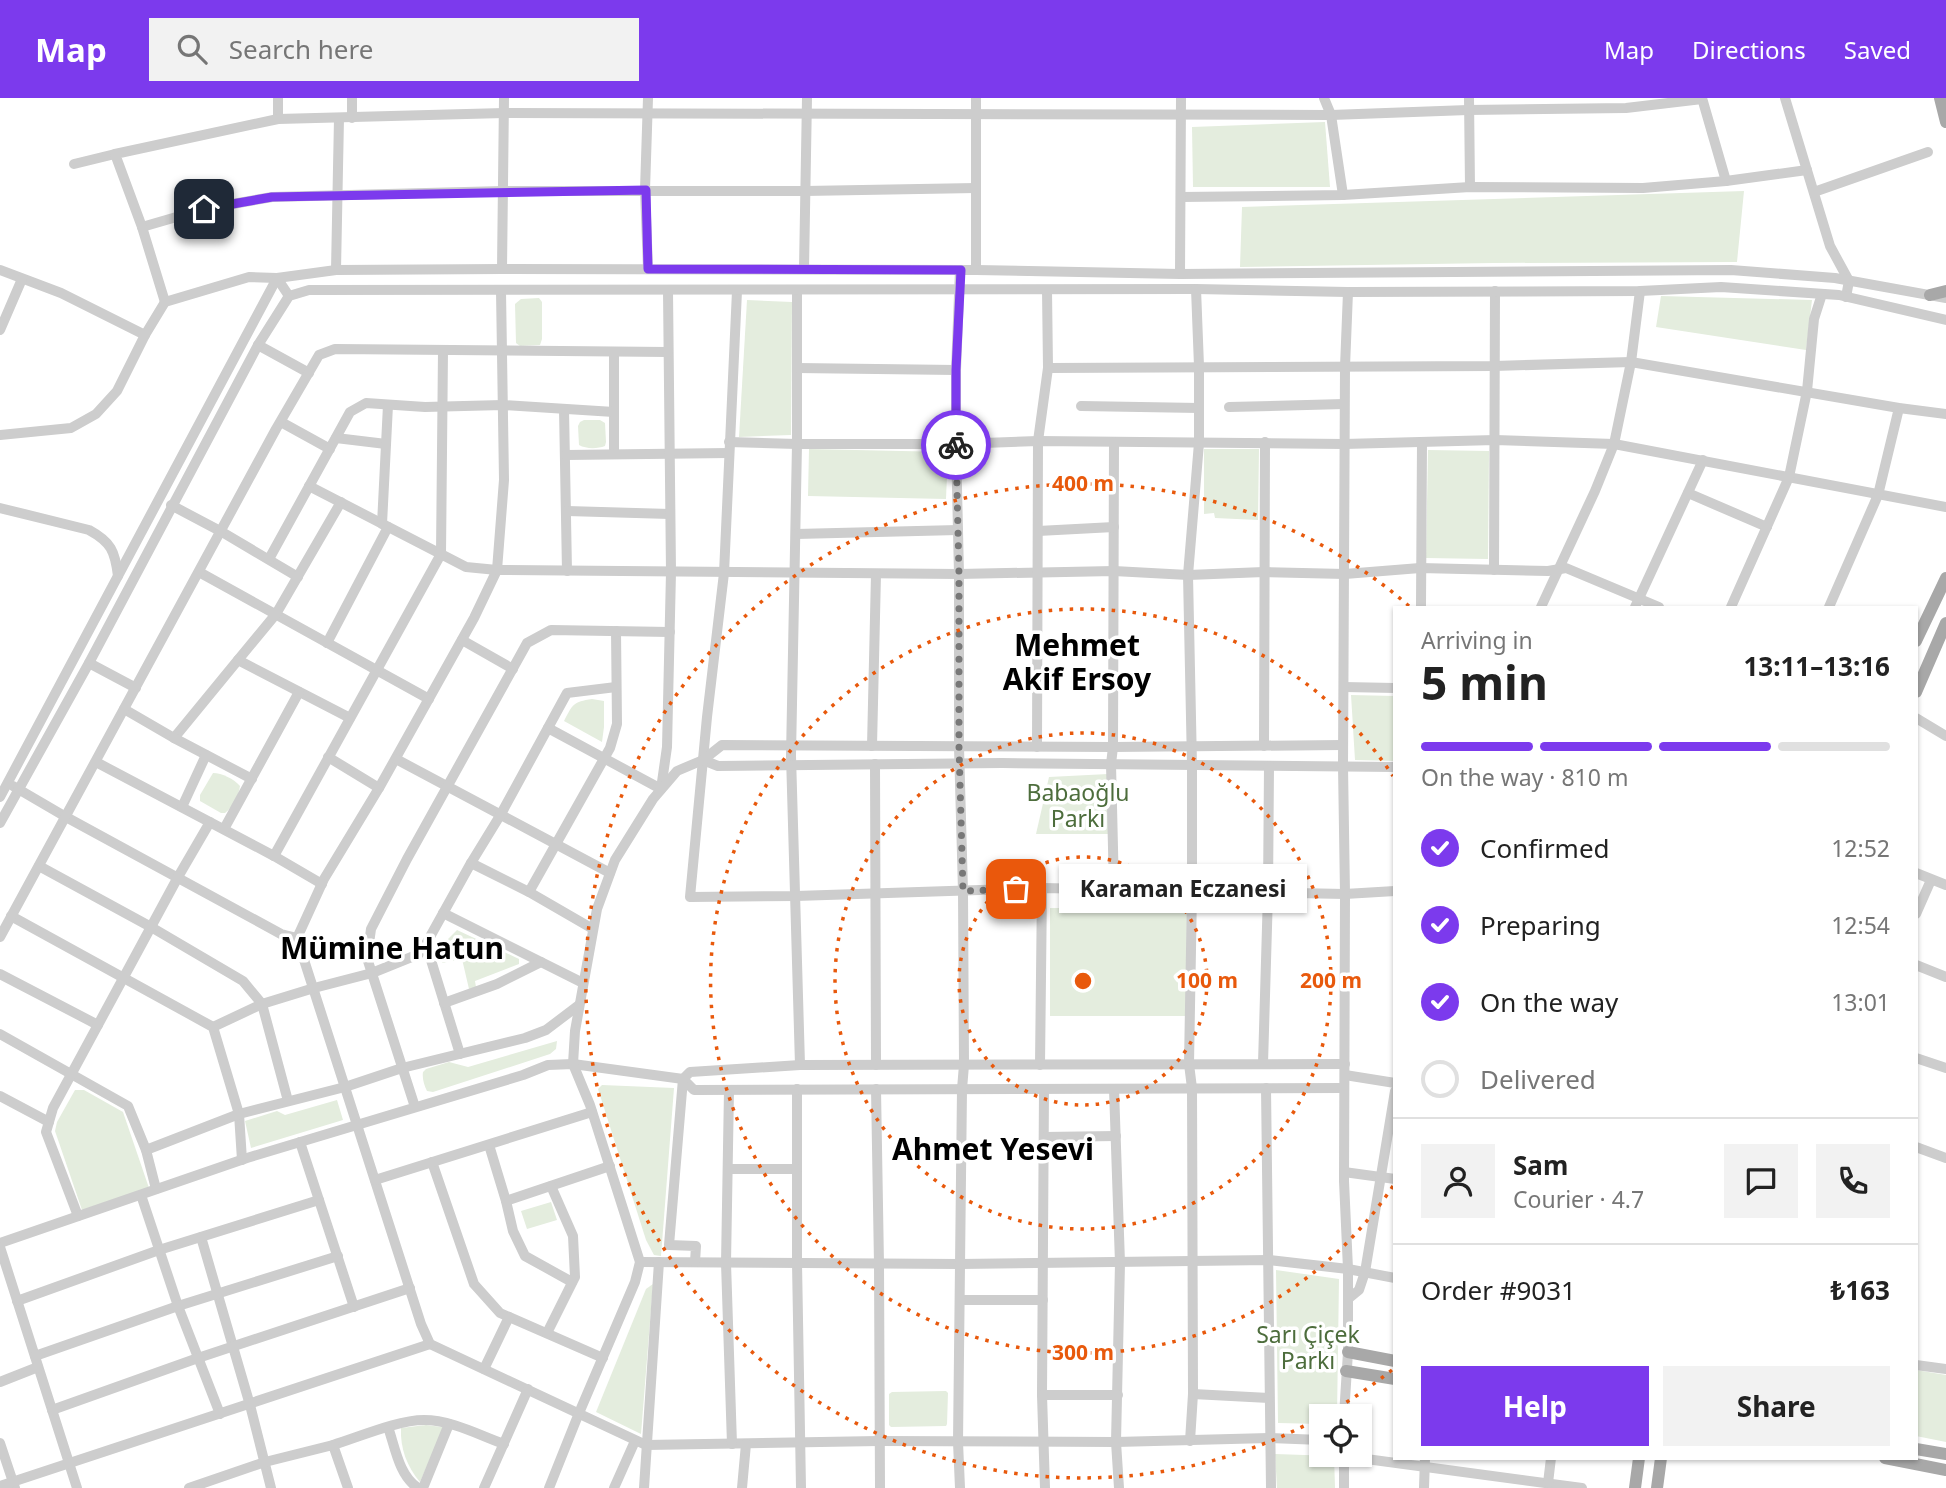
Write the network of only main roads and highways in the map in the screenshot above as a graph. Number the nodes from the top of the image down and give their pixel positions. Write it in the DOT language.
graph roads {
  1 [pos="1940,98"];
  2 [pos="1946,122"];
  3 [pos="1946,291"];
  4 [pos="1930,295"];
  5 [pos="1946,578"];
  6 [pos="1946,623"];
  7 [pos="1918,637"];
  8 [pos="1918,687"];
  9 [pos="1348,1352"];
  10 [pos="1393,1361"];
  11 [pos="1346,1371"];
  12 [pos="1393,1379"];
  13 [pos="1918,1449"];
  14 [pos="1946,1454"];
  15 [pos="1640,1460"];
  16 [pos="1661,1460"];
  17 [pos="1895,1460"];
  18 [pos="1946,1470"];
  19 [pos="1635,1488"];
  20 [pos="1657,1488"];
  1 -- 2 [label="main road"];
  3 -- 4 [label="main road"];
  5 -- 7 [label="main road"];
  6 -- 8 [label="main road"];
  9 -- 10 [label="main road"];
  11 -- 12 [label="main road"];
  13 -- 14 [label="main road"];
  15 -- 19 [label="main road"];
  16 -- 20 [label="main road"];
  17 -- 18 [label="main road"];
}
